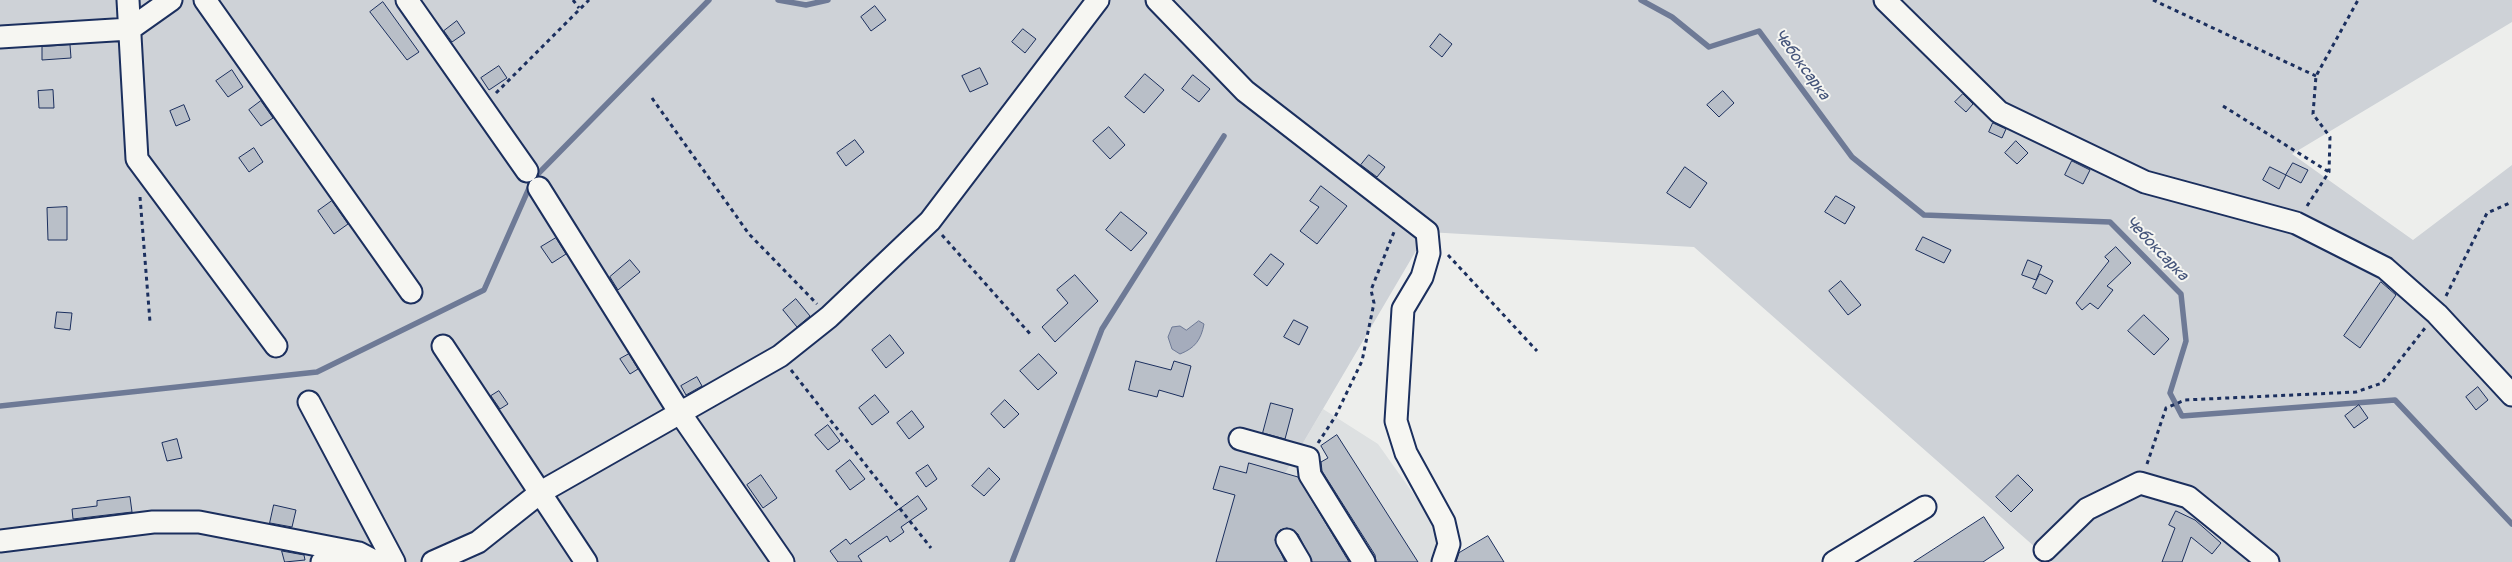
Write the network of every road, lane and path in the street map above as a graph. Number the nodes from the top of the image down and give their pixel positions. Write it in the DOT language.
graph roads {
  1 [pos="128,0"];
  2 [pos="171,0"];
  3 [pos="205,0"];
  4 [pos="407,0"];
  5 [pos="574,0"];
  6 [pos="589,0"];
  7 [pos="1098,0"];
  8 [pos="1158,0"];
  9 [pos="1885,0"];
  10 [pos="2153,0"];
  11 [pos="2358,0"];
  12 [pos="579,8"];
  13 [pos="130,29"];
  14 [pos="0,37"];
  15 [pos="2316,76"];
  16 [pos="652,98"];
  17 [pos="483,106"];
  18 [pos="2223,106"];
  19 [pos="137,159"];
  20 [pos="2329,172"];
  21 [pos="2512,202"];
  22 [pos="1401,213"];
  23 [pos="930,221"];
  24 [pos="2296,222"];
  25 [pos="1427,232"];
  26 [pos="411,292"];
  27 [pos="2437,314"];
  28 [pos="829,317"];
  29 [pos="150,322"];
  30 [pos="1031,335"];
  31 [pos="276,346"];
  32 [pos="443,346"];
  33 [pos="1537,351"];
  34 [pos="780,356"];
  35 [pos="2512,395"];
  36 [pos="309,402"];
  37 [pos="680,413"];
  38 [pos="1240,439"];
  39 [pos="1308,458"];
  40 [pos="2140,483"];
  41 [pos="541,492"];
  42 [pos="1925,507"];
  43 [pos="1287,540"];
  44 [pos="0,541"];
  45 [pos="931,548"];
  46 [pos="2045,550"];
  47 [pos="367,557"];
  48 [pos="322,562"];
  49 [pos="394,562"];
  50 [pos="433,562"];
  51 [pos="586,562"];
  52 [pos="783,562"];
  53 [pos="1300,562"];
  54 [pos="1364,562"];
  55 [pos="1443,562"];
  56 [pos="1834,562"];
  57 [pos="2268,562"];
  1 -- 13 [label="street"];
  2 -- 13 [label="street"];
  3 -- 26 [label="street"];
  4 -- 17 [label="street"];
  5 -- 12 [label="path"];
  6 -- 12 [label="path"];
  7 -- 23 [label="street"];
  8 -- 22 [label="street"];
  9 -- 24 [label="street"];
  10 -- 15 [label="path"];
  11 -- 15 [label="path"];
  12 -- 17 [label="path"];
  13 -- 14 [label="street"];
  13 -- 19 [label="street"];
  15 -- 20 [label="path"];
  16 -- 28 [label="path"];
  17 -- 37 [label="street"];
  18 -- 20 [label="path"];
  19 -- 29 [label="path"];
  19 -- 31 [label="street"];
  20 -- 24 [label="path"];
  21 -- 27 [label="path"];
  22 -- 25 [label="street"];
  22 -- 39 [label="path"];
  23 -- 28 [label="street"];
  23 -- 30 [label="path"];
  24 -- 27 [label="street"];
  25 -- 33 [label="path"];
  25 -- 55 [label="street"];
  27 -- 35 [label="street"];
  27 -- 40 [label="path"];
  28 -- 34 [label="street"];
  32 -- 41 [label="street"];
  34 -- 37 [label="street"];
  34 -- 45 [label="path"];
  36 -- 49 [label="street"];
  37 -- 41 [label="street"];
  37 -- 52 [label="street"];
  38 -- 39 [label="street"];
  39 -- 54 [label="street"];
  40 -- 46 [label="street"];
  40 -- 57 [label="street"];
  41 -- 50 [label="street"];
  41 -- 51 [label="street"];
  42 -- 56 [label="street"];
  43 -- 53 [label="street"];
  44 -- 47 [label="street"];
  47 -- 48 [label="street"];
}
